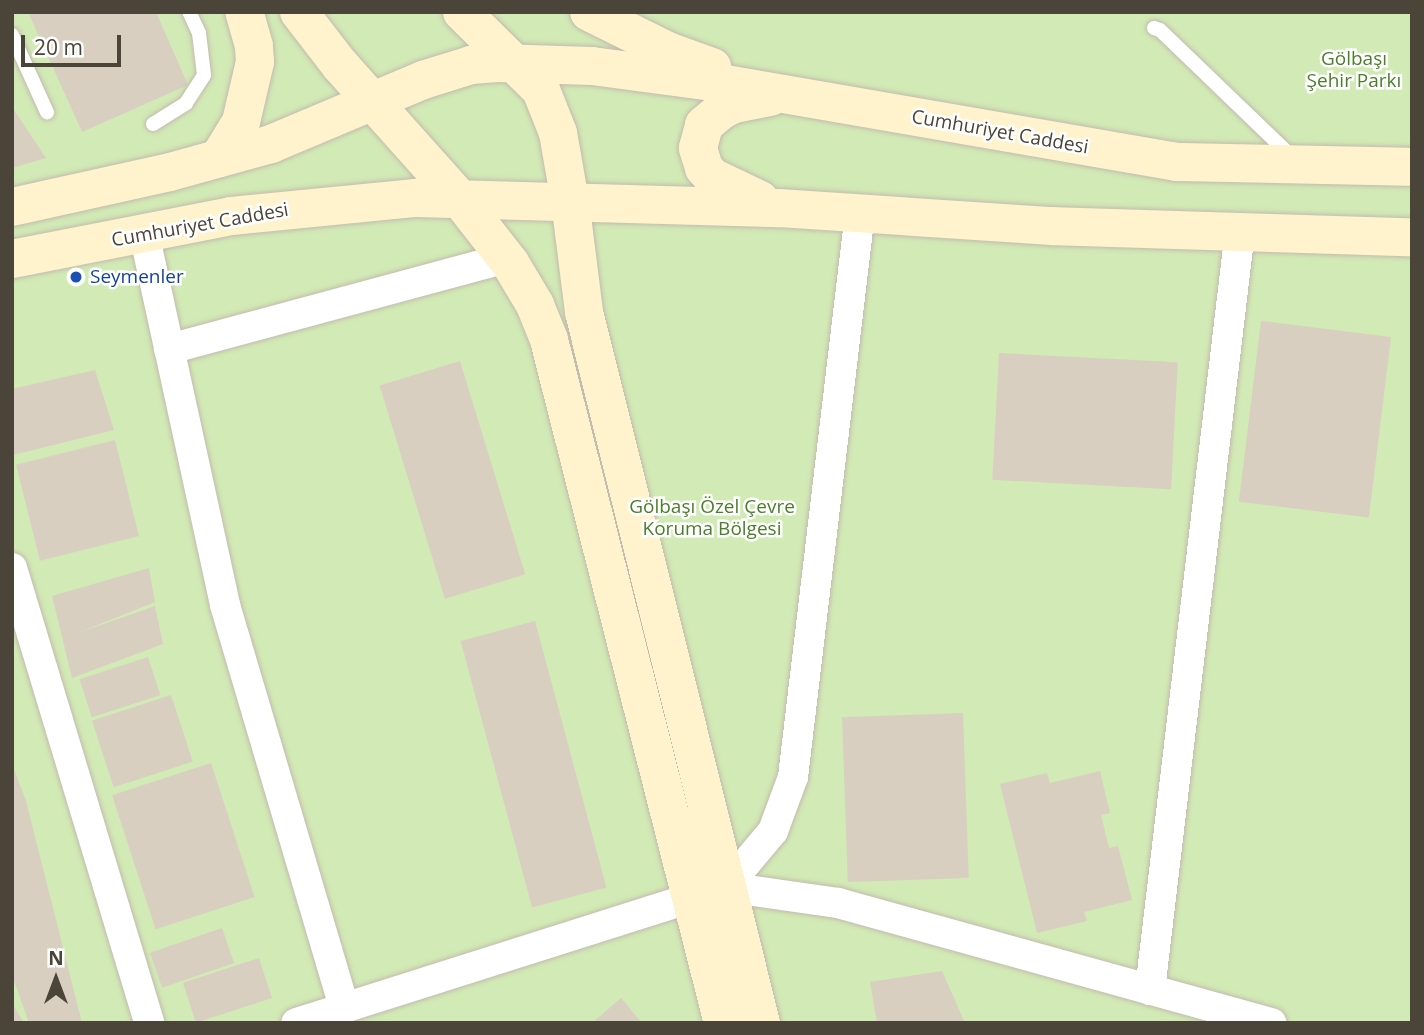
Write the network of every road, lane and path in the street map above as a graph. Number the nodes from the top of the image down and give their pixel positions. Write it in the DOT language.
graph roads {
  1 [pos="189,12"];
  2 [pos="244,12"];
  3 [pos="299,12"];
  4 [pos="462,12"];
  5 [pos="589,12"];
  6 [pos="1154,29"];
  7 [pos="12,35"];
  8 [pos="516,63"];
  9 [pos="786,95"];
  10 [pos="373,100"];
  11 [pos="47,113"];
  12 [pos="153,124"];
  13 [pos="219,158"];
  14 [pos="1300,165"];
  15 [pos="1412,167"];
  16 [pos="459,198"];
  17 [pos="570,201"];
  18 [pos="12,207"];
  19 [pos="779,208"];
  20 [pos="860,213"];
  21 [pos="1240,231"];
  22 [pos="144,233"];
  23 [pos="1412,237"];
  24 [pos="506,258"];
  25 [pos="12,259"];
  26 [pos="169,349"];
  27 [pos="12,568"];
  28 [pos="709,893"];
  29 [pos="1150,990"];
  30 [pos="344,1008"];
  31 [pos="149,1023"];
  32 [pos="296,1023"];
  33 [pos="723,1023"];
  34 [pos="761,1023"];
  35 [pos="1272,1023"];
  1 -- 12 [label="lane"];
  2 -- 13 [label="main road"];
  3 -- 10 [label="main road"];
  4 -- 8 [label="main road"];
  5 -- 9 [label="main road"];
  6 -- 14 [label="lane"];
  7 -- 11 [label="lane"];
  8 -- 9 [label="main road, Cumhuriyet Caddesi"];
  8 -- 10 [label="main road, Cumhuriyet Caddesi"];
  8 -- 17 [label="main road"];
  9 -- 14 [label="main road, Cumhuriyet Caddesi"];
  9 -- 19 [label="main road"];
  10 -- 13 [label="main road, Cumhuriyet Caddesi"];
  10 -- 16 [label="main road"];
  13 -- 18 [label="main road"];
  14 -- 15 [label="main road, Cumhuriyet Caddesi"];
  16 -- 17 [label="main road, Cumhuriyet Caddesi"];
  16 -- 22 [label="main road, Cumhuriyet Caddesi"];
  16 -- 24 [label="main road"];
  17 -- 19 [label="main road, Cumhuriyet Caddesi"];
  17 -- 28 [label="main road"];
  19 -- 20 [label="main road"];
  20 -- 21 [label="main road"];
  20 -- 28 [label="street"];
  21 -- 23 [label="main road"];
  21 -- 29 [label="street"];
  22 -- 25 [label="main road, Cumhuriyet Caddesi"];
  22 -- 26 [label="street"];
  24 -- 26 [label="street"];
  24 -- 28 [label="main road"];
  26 -- 30 [label="street"];
  27 -- 31 [label="street"];
  28 -- 29 [label="street"];
  28 -- 30 [label="street"];
  28 -- 33 [label="main road"];
  28 -- 34 [label="main road"];
  29 -- 35 [label="street"];
  30 -- 32 [label="street"];
}
